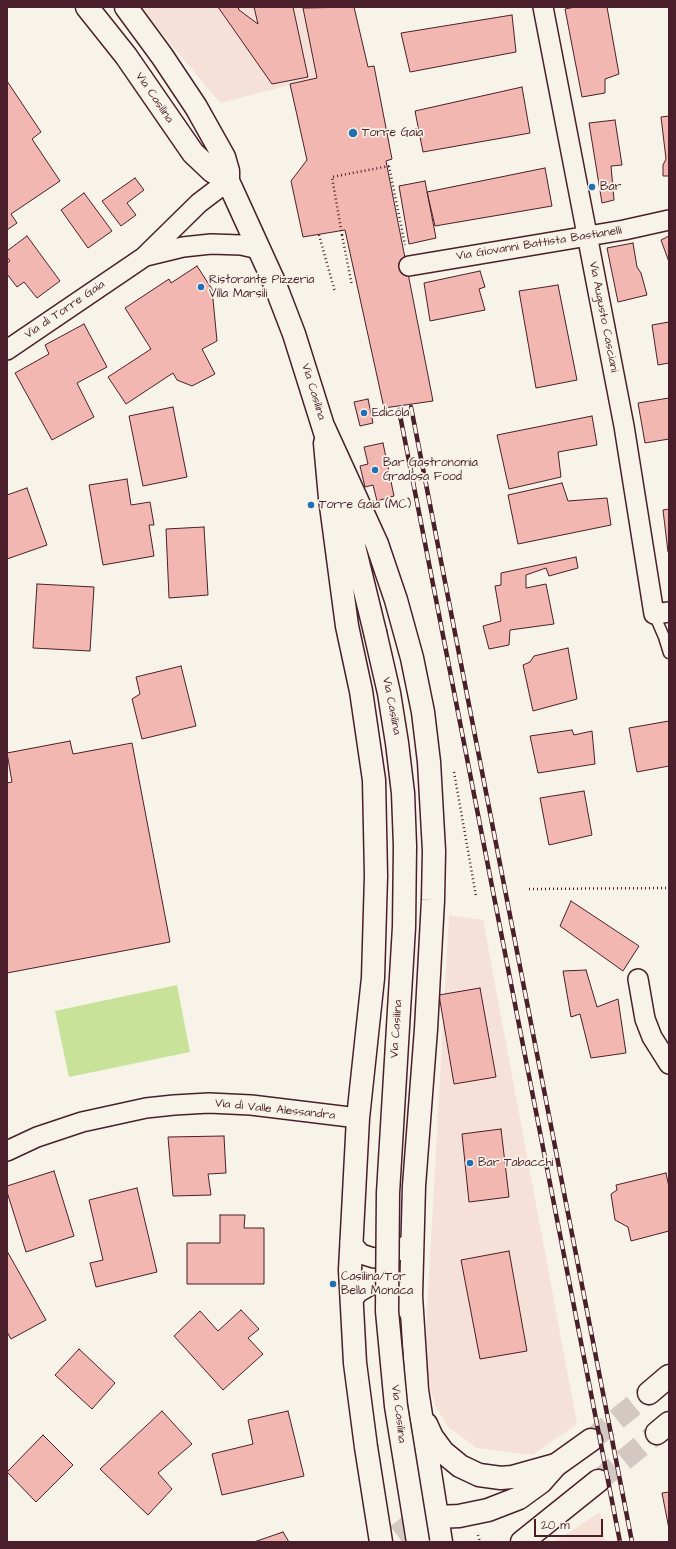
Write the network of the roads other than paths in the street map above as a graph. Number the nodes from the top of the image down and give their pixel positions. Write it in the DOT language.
graph roads {
  1 [pos="87,7"];
  2 [pos="126,7"];
  3 [pos="543,7"];
  4 [pos="228,181"];
  5 [pos="669,220"];
  6 [pos="587,236"];
  7 [pos="259,249"];
  8 [pos="144,256"];
  9 [pos="407,256"];
  10 [pos="7,350"];
  11 [pos="324,428"];
  12 [pos="662,613"];
  13 [pos="669,653"];
  14 [pos="638,979"];
  15 [pos="669,1064"];
  16 [pos="358,1118"];
  17 [pos="7,1151"];
  18 [pos="350,1242"];
  19 [pos="412,1242"];
  20 [pos="351,1301"];
  21 [pos="412,1317"];
  22 [pos="669,1376"];
  23 [pos="649,1392"];
  24 [pos="420,1404"];
  25 [pos="591,1440"];
  26 [pos="556,1465"];
  27 [pos="598,1480"];
  28 [pos="437,1517"];
  29 [pos="390,1540"];
  30 [pos="418,1542"];
  31 [pos="442,1542"];
  32 [pos="522,1542"];
  1 -- 4 [label="main road, Via Casilina"];
  2 -- 4 [label="main road, Via Casilina"];
  3 -- 6 [label="street, Via Augusto Casciani"];
  4 -- 7 [label="main road, Via Casilina"];
  4 -- 8 [label="street"];
  5 -- 6 [label="street, Via Giovanni Battista Bastianelli"];
  6 -- 9 [label="street, Via Giovanni Battista Bastianelli"];
  6 -- 12 [label="street, Via Augusto Casciani"];
  7 -- 8 [label="street"];
  7 -- 11 [label="main road, Via Casilina"];
  8 -- 10 [label="street, Via di Torre Gaia"];
  11 -- 16 [label="main road"];
  11 -- 19 [label="main road"];
  11 -- 30 [label="main road, Via Casilina, bridge"];
  12 -- 13 [label="lane"];
  14 -- 15 [label="street"];
  16 -- 17 [label="street, Via di Valle Alessandra"];
  16 -- 18 [label="main road"];
  18 -- 19 [label="street"];
  18 -- 20 [label="main road"];
  19 -- 21 [label="main road"];
  20 -- 21 [label="street"];
  20 -- 29 [label="main road"];
  21 -- 24 [label="main road"];
  22 -- 23 [label="main road"];
  24 -- 26 [label="main road"];
  24 -- 28 [label="main road"];
  25 -- 26 [label="main road"];
  26 -- 28 [label="main road"];
  27 -- 32 [label="main road"];
  28 -- 31 [label="main road"];
}
